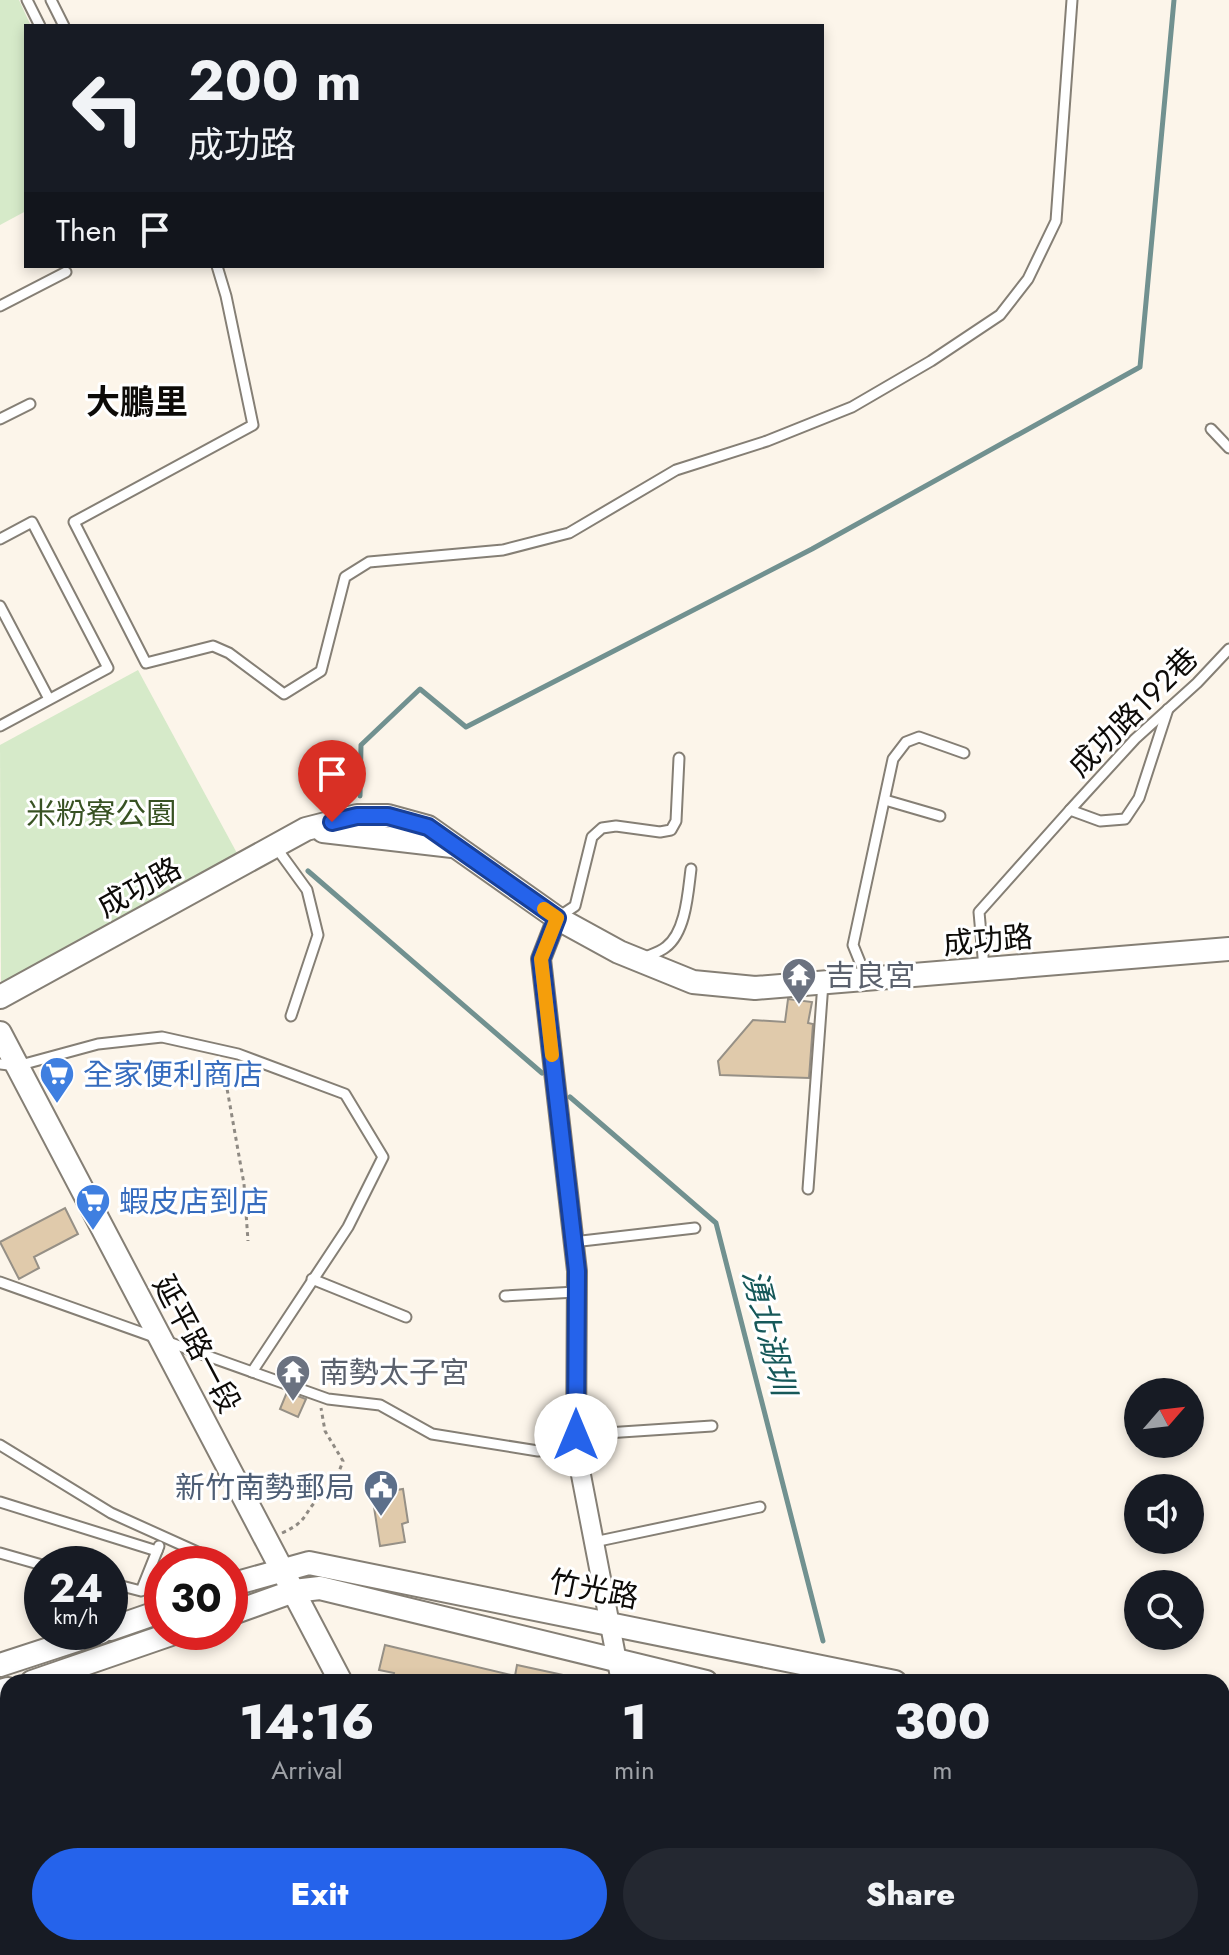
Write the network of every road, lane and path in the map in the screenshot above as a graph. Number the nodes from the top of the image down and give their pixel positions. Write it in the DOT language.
graph roads {
  1 [pos="27,0"];
  2 [pos="51,0"];
  3 [pos="1072,0"];
  4 [pos="39,24"];
  5 [pos="63,24"];
  6 [pos="218,268"];
  7 [pos="66,272"];
  8 [pos="0,306"];
  9 [pos="30,404"];
  10 [pos="0,419"];
  11 [pos="1211,429"];
  12 [pos="1229,448"];
  13 [pos="0,539"];
  14 [pos="0,606"];
  15 [pos="1229,649"];
  16 [pos="49,699"];
  17 [pos="1168,709"];
  18 [pos="0,726"];
  19 [pos="964,753"];
  20 [pos="679,758"];
  21 [pos="885,800"];
  22 [pos="1070,810"];
  23 [pos="940,816"];
  24 [pos="275,846"];
  25 [pos="691,869"];
  26 [pos="557,918"];
  27 [pos="1229,949"];
  28 [pos="637,961"];
  29 [pos="985,971"];
  30 [pos="868,980"];
  31 [pos="823,983"];
  32 [pos="0,997"];
  33 [pos="291,1016"];
  34 [pos="0,1033"];
  35 [pos="220,1050"];
  36 [pos="8,1065"];
  37 [pos="808,1189"];
  38 [pos="695,1228"];
  39 [pos="248,1241"];
  40 [pos="573,1242"];
  41 [pos="312,1279"];
  42 [pos="0,1282"];
  43 [pos="576,1292"];
  44 [pos="505,1296"];
  45 [pos="406,1317"];
  46 [pos="162,1341"];
  47 [pos="252,1372"];
  48 [pos="322,1397"];
  49 [pos="712,1426"];
  50 [pos="576,1442"];
  51 [pos="0,1445"];
  52 [pos="0,1502"];
  53 [pos="760,1507"];
  54 [pos="162,1538"];
  55 [pos="266,1539"];
  56 [pos="594,1542"];
  57 [pos="159,1546"];
  58 [pos="177,1546"];
  59 [pos="144,1547"];
  60 [pos="0,1553"];
  61 [pos="24,1560"];
  62 [pos="281,1569"];
  63 [pos="248,1573"];
  64 [pos="144,1584"];
  65 [pos="128,1588"];
  66 [pos="141,1591"];
  67 [pos="294,1591"];
  68 [pos="144,1595"];
  69 [pos="248,1608"];
  70 [pos="611,1624"];
  71 [pos="144,1643"];
  72 [pos="46,1650"];
  73 [pos="0,1665"];
  74 [pos="619,1672"];
  75 [pos="55,1674"];
  76 [pos="337,1674"];
  77 [pos="856,1674"];
  1 -- 4 [label="lane"];
  2 -- 5 [label="lane"];
  3 -- 6 [label="lane"];
  7 -- 8 [label="lane"];
  9 -- 10 [label="lane"];
  11 -- 12 [label="lane"];
  13 -- 16 [label="lane"];
  14 -- 16 [label="lane"];
  15 -- 17 [label="lane, 成功路192巷"];
  16 -- 18 [label="lane"];
  17 -- 22 [label="lane, 成功路192巷"];
  17 -- 22 [label="lane"];
  19 -- 21 [label="lane"];
  20 -- 26 [label="lane"];
  21 -- 23 [label="lane"];
  21 -- 30 [label="lane"];
  22 -- 29 [label="lane, 成功路192巷"];
  24 -- 26 [label="street, 成功路"];
  24 -- 32 [label="street, 成功路"];
  24 -- 33 [label="lane"];
  25 -- 28 [label="lane"];
  26 -- 28 [label="street, 成功路"];
  26 -- 40 [label="street"];
  27 -- 29 [label="street, 成功路"];
  28 -- 31 [label="street, 成功路"];
  29 -- 30 [label="street, 成功路"];
  30 -- 31 [label="street, 成功路"];
  31 -- 37 [label="lane"];
  34 -- 36 [label="street, 延平路一段"];
  35 -- 36 [label="lane"];
  35 -- 39 [label="path"];
  35 -- 41 [label="lane"];
  36 -- 46 [label="street, 延平路一段"];
  38 -- 40 [label="lane"];
  40 -- 43 [label="street"];
  41 -- 45 [label="lane"];
  41 -- 47 [label="lane"];
  42 -- 46 [label="lane"];
  43 -- 44 [label="lane"];
  43 -- 50 [label="street"];
  46 -- 47 [label="lane"];
  46 -- 55 [label="street, 延平路一段"];
  47 -- 48 [label="lane"];
  48 -- 50 [label="lane"];
  48 -- 55 [label="path"];
  49 -- 50 [label="lane"];
  50 -- 56 [label="street"];
  51 -- 54 [label="lane"];
  52 -- 59 [label="lane"];
  53 -- 56 [label="lane"];
  54 -- 57 [label="lane"];
  54 -- 58 [label="lane"];
  55 -- 62 [label="street, 延平路一段"];
  56 -- 70 [label="street"];
  60 -- 61 [label="lane"];
  62 -- 63 [label="street, 竹光路"];
  62 -- 67 [label="street, 延平路一段"];
  62 -- 70 [label="street, 竹光路"];
  64 -- 66 [label="lane"];
  65 -- 66 [label="lane"];
  66 -- 68 [label="lane"];
  67 -- 69 [label="street"];
  67 -- 74 [label="street, 竹光路"];
  67 -- 76 [label="street, 延平路一段"];
  70 -- 74 [label="street"];
  70 -- 77 [label="street, 竹光路"];
  71 -- 75 [label="street"];
  72 -- 73 [label="street"];
}
